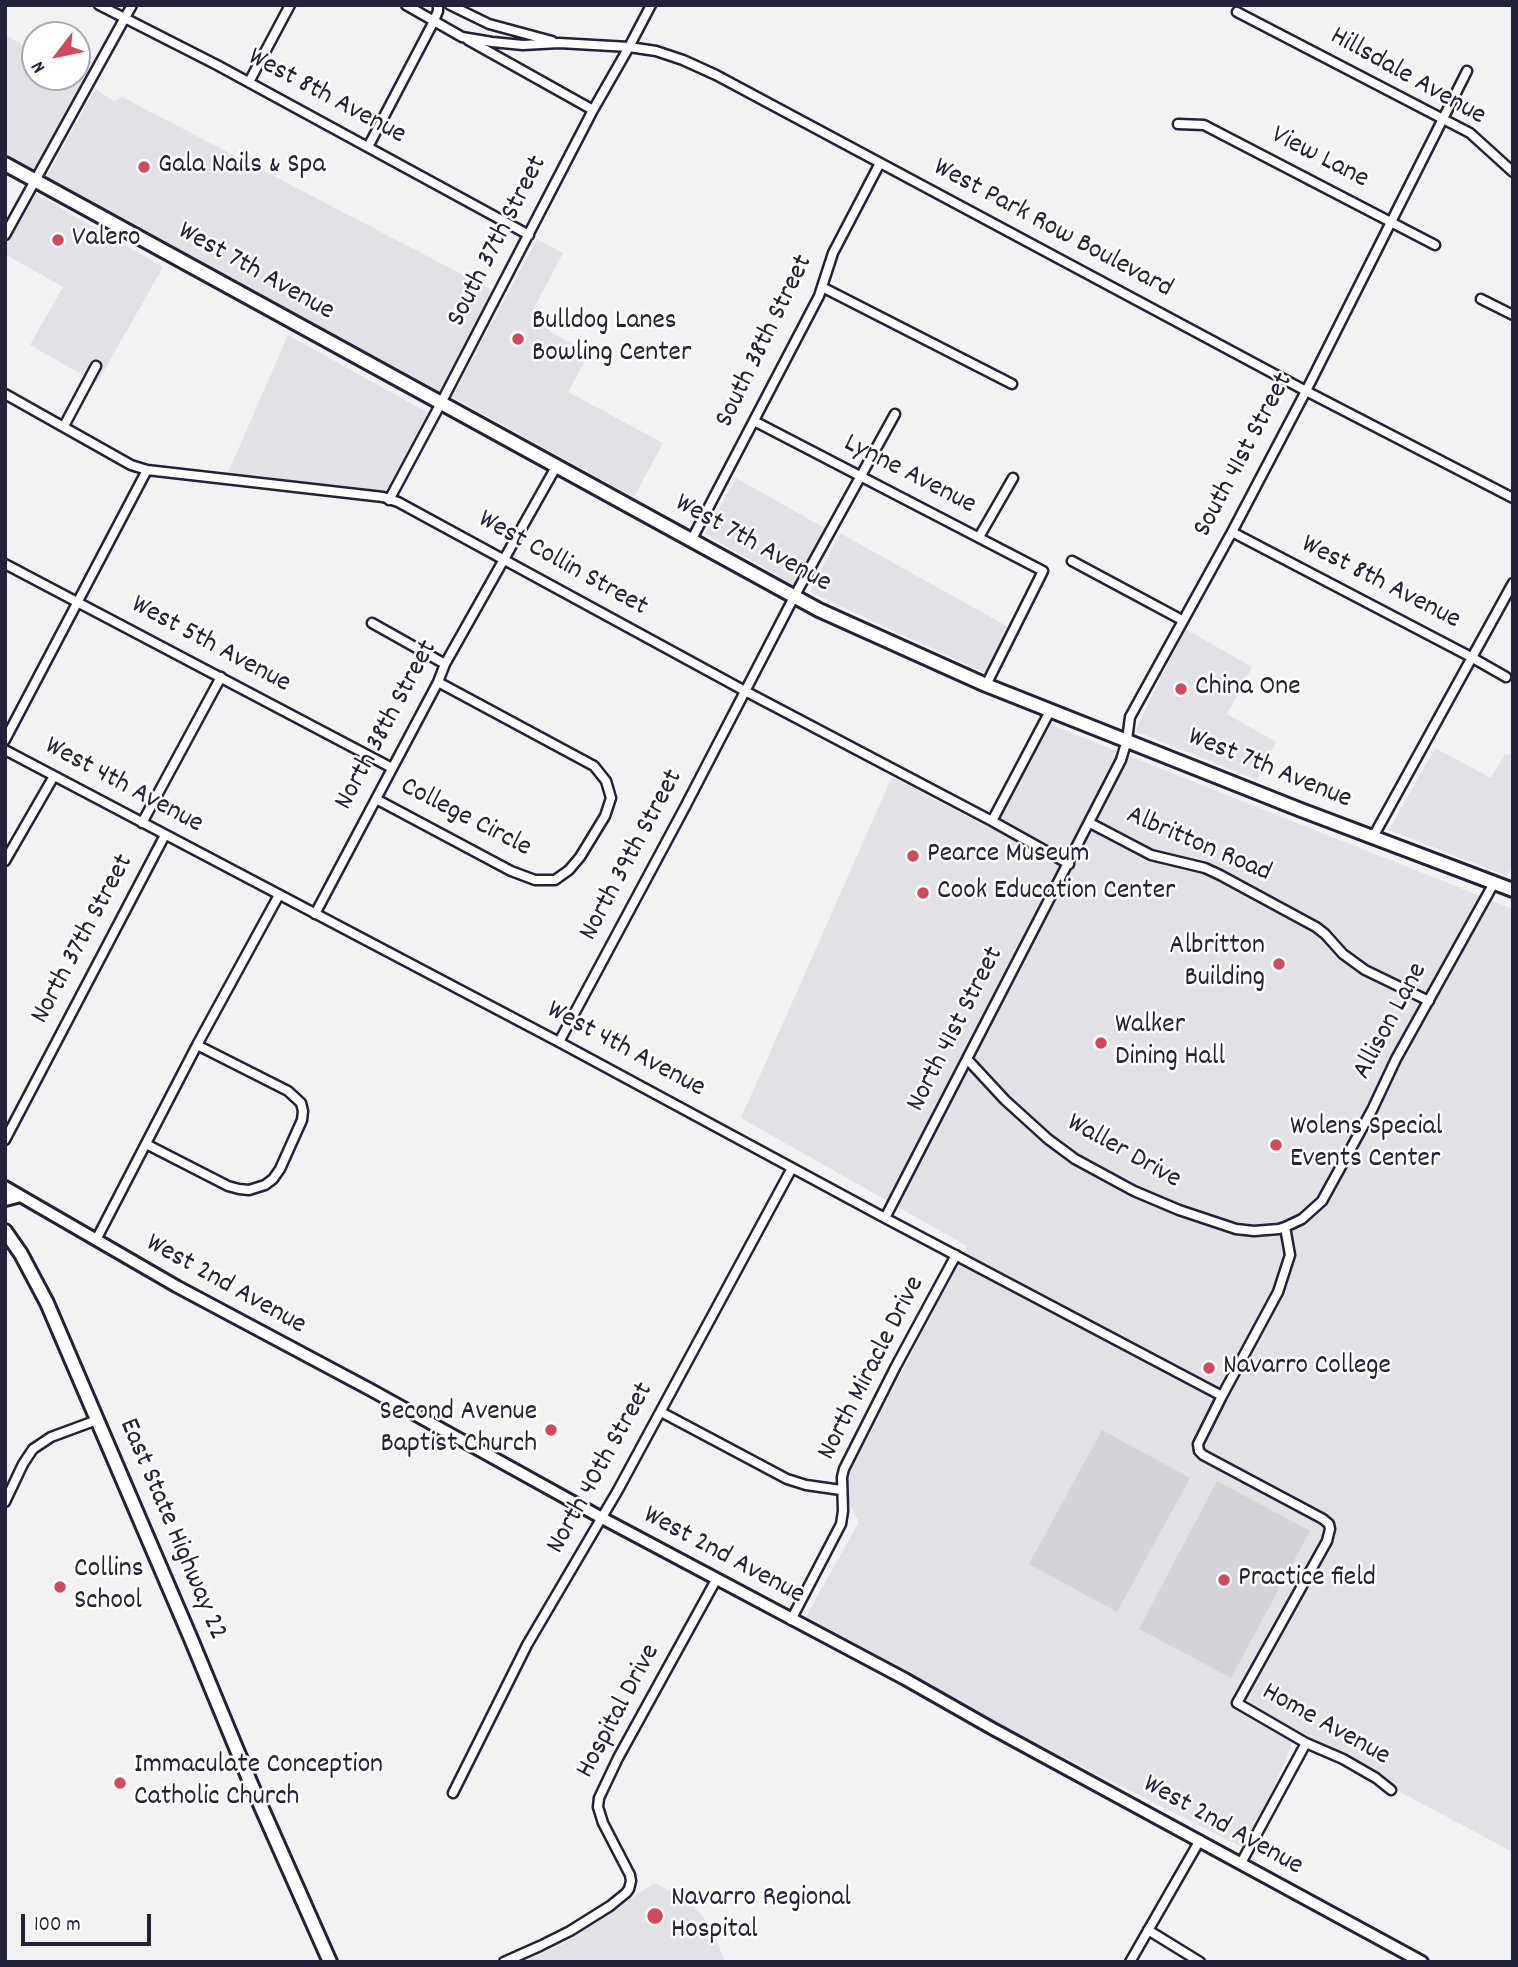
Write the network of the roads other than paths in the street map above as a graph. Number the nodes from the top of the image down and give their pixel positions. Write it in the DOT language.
graph roads {
  1 [pos="99,5"];
  2 [pos="132,5"];
  3 [pos="290,5"];
  4 [pos="405,5"];
  5 [pos="438,5"];
  6 [pos="450,5"];
  7 [pos="651,5"];
  8 [pos="1237,12"];
  9 [pos="125,19"];
  10 [pos="434,21"];
  11 [pos="462,37"];
  12 [pos="559,43"];
  13 [pos="629,47"];
  14 [pos="1467,71"];
  15 [pos="249,82"];
  16 [pos="593,110"];
  17 [pos="1443,119"];
  18 [pos="1178,124"];
  19 [pos="368,147"];
  20 [pos="880,163"];
  21 [pos="5,164"];
  22 [pos="1513,172"];
  23 [pos="35,181"];
  24 [pos="1391,222"];
  25 [pos="529,234"];
  26 [pos="5,235"];
  27 [pos="1435,245"];
  28 [pos="822,287"];
  29 [pos="1481,299"];
  30 [pos="1513,315"];
  31 [pos="96,366"];
  32 [pos="1012,384"];
  33 [pos="1306,391"];
  34 [pos="5,394"];
  35 [pos="442,403"];
  36 [pos="895,414"];
  37 [pos="754,421"];
  38 [pos="64,426"];
  39 [pos="556,467"];
  40 [pos="147,470"];
  41 [pos="860,476"];
  42 [pos="1013,478"];
  43 [pos="1513,498"];
  44 [pos="389,499"];
  45 [pos="1232,532"];
  46 [pos="979,537"];
  47 [pos="692,539"];
  48 [pos="503,559"];
  49 [pos="1072,561"];
  50 [pos="5,564"];
  51 [pos="1513,583"];
  52 [pos="794,597"];
  53 [pos="78,602"];
  54 [pos="1182,620"];
  55 [pos="372,623"];
  56 [pos="1471,657"];
  57 [pos="444,664"];
  58 [pos="221,677"];
  59 [pos="1506,677"];
  60 [pos="438,682"];
  61 [pos="986,685"];
  62 [pos="745,691"];
  63 [pos="1050,711"];
  64 [pos="5,740"];
  65 [pos="1127,740"];
  66 [pos="5,750"];
  67 [pos="392,768"];
  68 [pos="54,776"];
  69 [pos="376,799"];
  70 [pos="992,821"];
  71 [pos="142,823"];
  72 [pos="1090,823"];
  73 [pos="165,835"];
  74 [pos="1373,837"];
  75 [pos="5,861"];
  76 [pos="1069,864"];
  77 [pos="1494,883"];
  78 [pos="1513,890"];
  79 [pos="279,895"];
  80 [pos="315,914"];
  81 [pos="1429,1001"];
  82 [pos="559,1042"];
  83 [pos="197,1045"];
  84 [pos="967,1059"];
  85 [pos="5,1140"];
  86 [pos="146,1144"];
  87 [pos="792,1167"];
  88 [pos="5,1188"];
  89 [pos="11,1197"];
  90 [pos="885,1218"];
  91 [pos="1285,1227"];
  92 [pos="5,1231"];
  93 [pos="96,1240"];
  94 [pos="956,1255"];
  95 [pos="1222,1395"];
  96 [pos="661,1412"];
  97 [pos="97,1420"];
  98 [pos="841,1490"];
  99 [pos="5,1502"];
  100 [pos="602,1518"];
  101 [pos="716,1580"];
  102 [pos="791,1620"];
  103 [pos="1306,1743"];
  104 [pos="1391,1790"];
  105 [pos="453,1793"];
  106 [pos="1200,1840"];
  107 [pos="1241,1863"];
  108 [pos="1148,1930"];
  109 [pos="330,1962"];
  110 [pos="504,1962"];
  111 [pos="1130,1962"];
  112 [pos="1200,1962"];
  113 [pos="1422,1962"];
  1 -- 9 [label="street, West 8th Avenue"];
  2 -- 9 [label="street"];
  3 -- 15 [label="street"];
  4 -- 10 [label="street, West Park Row Boulevard"];
  5 -- 10 [label="street"];
  6 -- 12 [label="street, West Park Row Boulevard"];
  7 -- 13 [label="street, South 37th Street"];
  8 -- 17 [label="street, Hillsdale Avenue"];
  9 -- 15 [label="street, West 8th Avenue"];
  9 -- 23 [label="street"];
  10 -- 11 [label="street, West Park Row Boulevard"];
  10 -- 19 [label="street"];
  11 -- 12 [label="street, West Park Row Boulevard"];
  11 -- 16 [label="street, West Park Row Boulevard"];
  12 -- 13 [label="street, West Park Row Boulevard"];
  13 -- 16 [label="street, South 37th Street"];
  13 -- 20 [label="street, West Park Row Boulevard"];
  14 -- 17 [label="street, South 41st Street"];
  15 -- 19 [label="street, West 8th Avenue"];
  16 -- 25 [label="street, South 37th Street"];
  17 -- 22 [label="street, Hillsdale Avenue"];
  17 -- 24 [label="street, South 41st Street"];
  18 -- 24 [label="street, View Lane"];
  19 -- 25 [label="street, West 8th Avenue"];
  20 -- 28 [label="street, South 38th Street"];
  20 -- 33 [label="street, West Park Row Boulevard"];
  21 -- 23 [label="main road, West 7th Avenue"];
  23 -- 26 [label="street"];
  23 -- 35 [label="main road, West 7th Avenue"];
  24 -- 27 [label="street, View Lane"];
  24 -- 33 [label="street, South 41st Street"];
  25 -- 35 [label="street, South 37th Street"];
  28 -- 32 [label="street"];
  28 -- 37 [label="street, South 38th Street"];
  29 -- 30 [label="street"];
  31 -- 38 [label="street"];
  33 -- 43 [label="street, West Park Row Boulevard"];
  33 -- 45 [label="street, South 41st Street"];
  34 -- 38 [label="street, West Collin Street"];
  35 -- 39 [label="main road, West 7th Avenue"];
  35 -- 44 [label="street, South 37th Street"];
  36 -- 41 [label="street, North 39th Street"];
  37 -- 41 [label="street, Lynne Avenue"];
  37 -- 47 [label="street, South 38th Street"];
  38 -- 40 [label="street, West Collin Street"];
  39 -- 47 [label="main road, West 7th Avenue"];
  39 -- 48 [label="street"];
  40 -- 44 [label="street, West Collin Street"];
  40 -- 53 [label="street"];
  41 -- 46 [label="street, Lynne Avenue"];
  41 -- 52 [label="street, North 39th Street"];
  42 -- 46 [label="street"];
  44 -- 48 [label="street, West Collin Street"];
  45 -- 54 [label="street, South 41st Street"];
  45 -- 56 [label="street, West 8th Avenue"];
  46 -- 61 [label="street, Lynne Avenue"];
  47 -- 52 [label="main road, West 7th Avenue"];
  48 -- 57 [label="street, North 38th Street"];
  48 -- 62 [label="street, West Collin Street"];
  49 -- 54 [label="street"];
  50 -- 53 [label="street, West 5th Avenue"];
  51 -- 56 [label="street"];
  52 -- 61 [label="main road, West 7th Avenue"];
  52 -- 62 [label="street, North 39th Street"];
  53 -- 58 [label="street, West 5th Avenue"];
  53 -- 64 [label="street"];
  54 -- 65 [label="street, South 41st Street"];
  55 -- 57 [label="street"];
  56 -- 59 [label="street, West 8th Avenue"];
  56 -- 74 [label="street"];
  57 -- 60 [label="street, North 38th Street"];
  58 -- 67 [label="street, West 5th Avenue"];
  58 -- 71 [label="street, North 37th Street"];
  60 -- 67 [label="street, North 38th Street"];
  60 -- 69 [label="street, College Circle"];
  61 -- 63 [label="main road, West 7th Avenue"];
  62 -- 70 [label="street, West Collin Street"];
  62 -- 82 [label="street, North 39th Street"];
  63 -- 65 [label="main road, West 7th Avenue"];
  63 -- 70 [label="street"];
  65 -- 72 [label="street, South 41st Street"];
  65 -- 74 [label="main road, West 7th Avenue"];
  66 -- 68 [label="street, West 4th Avenue"];
  67 -- 69 [label="street, North 38th Street"];
  68 -- 71 [label="street, West 4th Avenue"];
  68 -- 75 [label="street"];
  69 -- 80 [label="street, North 38th Street"];
  70 -- 76 [label="street, West Collin Street"];
  71 -- 73 [label="street, West 4th Avenue"];
  72 -- 76 [label="street, South 41st Street"];
  72 -- 81 [label="street, Albritton Road"];
  73 -- 79 [label="street, West 4th Avenue"];
  73 -- 85 [label="street, North 37th Street"];
  74 -- 77 [label="main road, West 7th Avenue"];
  76 -- 84 [label="street, North 41st Street"];
  77 -- 78 [label="main road, West 7th Avenue"];
  77 -- 81 [label="street, Allison Lane"];
  79 -- 80 [label="street, West 4th Avenue"];
  79 -- 83 [label="street"];
  80 -- 82 [label="street, West 4th Avenue"];
  81 -- 91 [label="street, Allison Lane"];
  82 -- 87 [label="street, West 4th Avenue"];
  83 -- 86 [label="street"];
  83 -- 86 [label="street"];
  84 -- 90 [label="street, North 41st Street"];
  84 -- 91 [label="street, Waller Drive"];
  86 -- 93 [label="street"];
  87 -- 90 [label="street, West 4th Avenue"];
  87 -- 96 [label="street, North 40th Street"];
  88 -- 89 [label="street, West 2nd Avenue"];
  89 -- 93 [label="street, West 2nd Avenue"];
  90 -- 94 [label="street, West 4th Avenue"];
  91 -- 95 [label="street"];
  92 -- 97 [label="main road, East State Highway 22"];
  93 -- 100 [label="street, West 2nd Avenue"];
  94 -- 95 [label="street, West 4th Avenue"];
  94 -- 98 [label="street, North Miracle Drive"];
  95 -- 103 [label="street, Home Avenue"];
  96 -- 98 [label="street"];
  96 -- 100 [label="street, North 40th Street"];
  97 -- 99 [label="street"];
  97 -- 109 [label="main road, East State Highway 22"];
  98 -- 102 [label="street, North Miracle Drive"];
  100 -- 101 [label="street, West 2nd Avenue"];
  100 -- 105 [label="street, North 40th Street"];
  101 -- 102 [label="street, West 2nd Avenue"];
  101 -- 110 [label="street, Hospital Drive"];
  102 -- 106 [label="street, West 2nd Avenue"];
  103 -- 104 [label="street, Home Avenue"];
  103 -- 107 [label="street"];
  106 -- 107 [label="street, West 2nd Avenue"];
  106 -- 108 [label="street"];
  107 -- 113 [label="street, West 2nd Avenue"];
  108 -- 111 [label="street"];
  108 -- 112 [label="street"];
}
